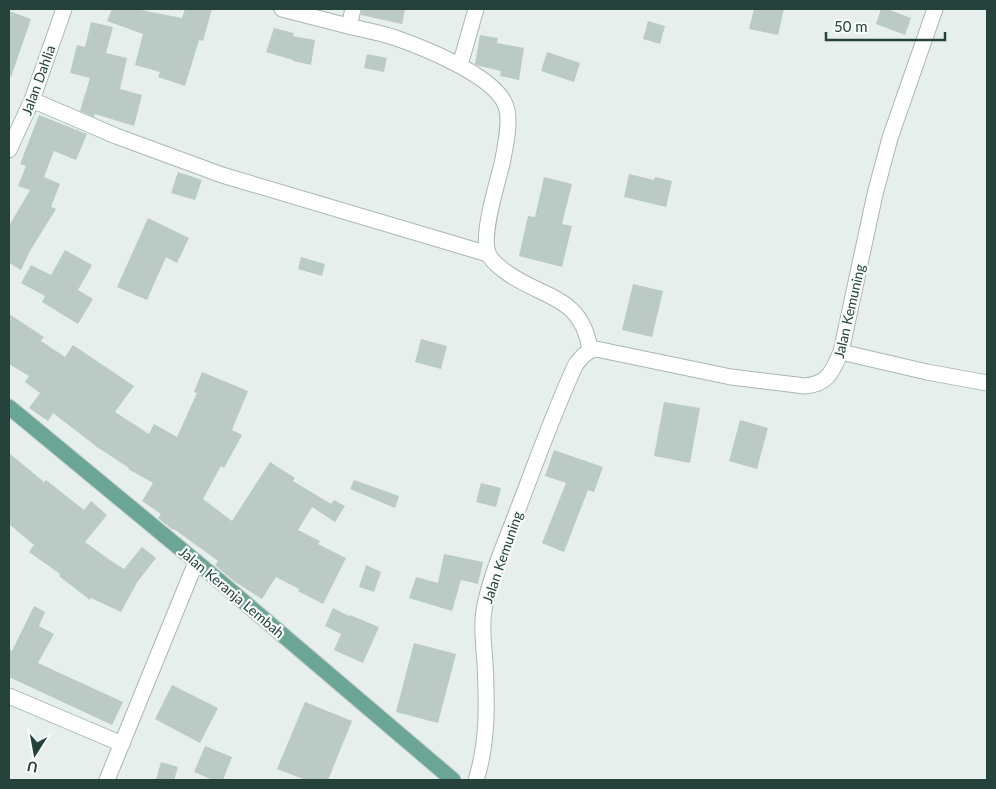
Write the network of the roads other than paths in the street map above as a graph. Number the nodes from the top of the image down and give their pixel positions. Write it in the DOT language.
graph roads {
  1 [pos="64,9"];
  2 [pos="282,9"];
  3 [pos="354,9"];
  4 [pos="476,9"];
  5 [pos="935,9"];
  6 [pos="349,26"];
  7 [pos="460,66"];
  8 [pos="32,100"];
  9 [pos="9,147"];
  10 [pos="488,254"];
  11 [pos="590,350"];
  12 [pos="841,352"];
  13 [pos="987,383"];
  14 [pos="9,407"];
  15 [pos="196,562"];
  16 [pos="9,696"];
  17 [pos="122,744"];
  18 [pos="107,780"];
  19 [pos="453,780"];
  20 [pos="476,780"];
  1 -- 8 [label="street, Jalan Dahlia"];
  2 -- 6 [label="street"];
  3 -- 6 [label="street"];
  4 -- 7 [label="street"];
  5 -- 12 [label="street, Jalan Kemuning"];
  6 -- 7 [label="street"];
  7 -- 10 [label="street"];
  8 -- 9 [label="street, Jalan Dahlia"];
  8 -- 10 [label="street"];
  10 -- 11 [label="street"];
  11 -- 12 [label="street, Jalan Kemuning"];
  11 -- 20 [label="street, Jalan Kemuning"];
  12 -- 13 [label="street"];
  14 -- 15 [label="main road, Jalan Keranja Lembah"];
  15 -- 17 [label="street"];
  15 -- 19 [label="main road, Jalan Keranja Lembah"];
  16 -- 17 [label="street"];
  17 -- 18 [label="street"];
}
